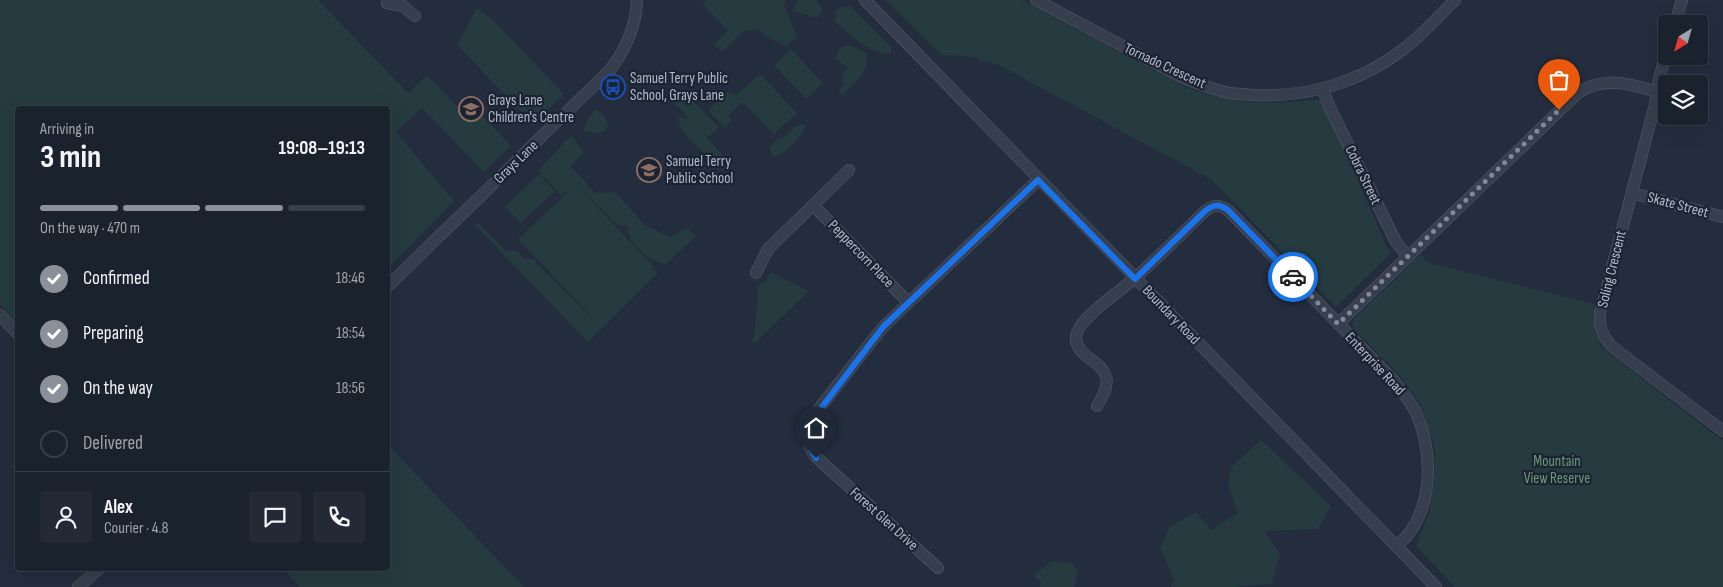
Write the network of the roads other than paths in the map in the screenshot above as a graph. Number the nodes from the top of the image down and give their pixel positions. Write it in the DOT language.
graph roads {
  1 [pos="636,0"];
  2 [pos="865,0"];
  3 [pos="1036,0"];
  4 [pos="1455,0"];
  5 [pos="1682,0"];
  6 [pos="387,3"];
  7 [pos="403,3"];
  8 [pos="1678,15"];
  9 [pos="415,16"];
  10 [pos="1663,65"];
  11 [pos="1323,90"];
  12 [pos="1657,92"];
  13 [pos="849,170"];
  14 [pos="1038,180"];
  15 [pos="1632,193"];
  16 [pos="814,205"];
  17 [pos="1723,217"];
  18 [pos="1408,257"];
  19 [pos="756,273"];
  20 [pos="1135,279"];
  21 [pos="390,284"];
  22 [pos="908,302"];
  23 [pos="0,315"];
  24 [pos="1338,324"];
  25 [pos="15,331"];
  26 [pos="1097,406"];
  27 [pos="1723,432"];
  28 [pos="1396,547"];
  29 [pos="938,568"];
  30 [pos="97,571"];
  31 [pos="78,587"];
  32 [pos="1436,587"];
  1 -- 21 [label="street, Grays Lane"];
  2 -- 14 [label="street, Boundary Road"];
  3 -- 11 [label="street, Tornado Crescent"];
  4 -- 11 [label="street, Tornado Crescent"];
  5 -- 8 [label="street"];
  6 -- 7 [label="street"];
  7 -- 9 [label="street"];
  10 -- 12 [label="street, Soling Crescent"];
  11 -- 18 [label="street, Cobra Street"];
  12 -- 15 [label="street, Soling Crescent"];
  12 -- 18 [label="street"];
  13 -- 16 [label="street"];
  14 -- 20 [label="street, Boundary Road"];
  14 -- 22 [label="street, Forest Glen Drive"];
  15 -- 17 [label="street, Skate Street"];
  15 -- 27 [label="street, Soling Crescent"];
  16 -- 19 [label="street"];
  16 -- 22 [label="street, Peppercorn Place"];
  18 -- 24 [label="street"];
  20 -- 24 [label="street, Enterprise Road"];
  20 -- 26 [label="street"];
  20 -- 28 [label="street, Boundary Road"];
  22 -- 29 [label="street, Forest Glen Drive"];
  23 -- 25 [label="street"];
  24 -- 28 [label="street, Enterprise Road"];
  28 -- 32 [label="street, Boundary Road"];
  30 -- 31 [label="street"];
}
